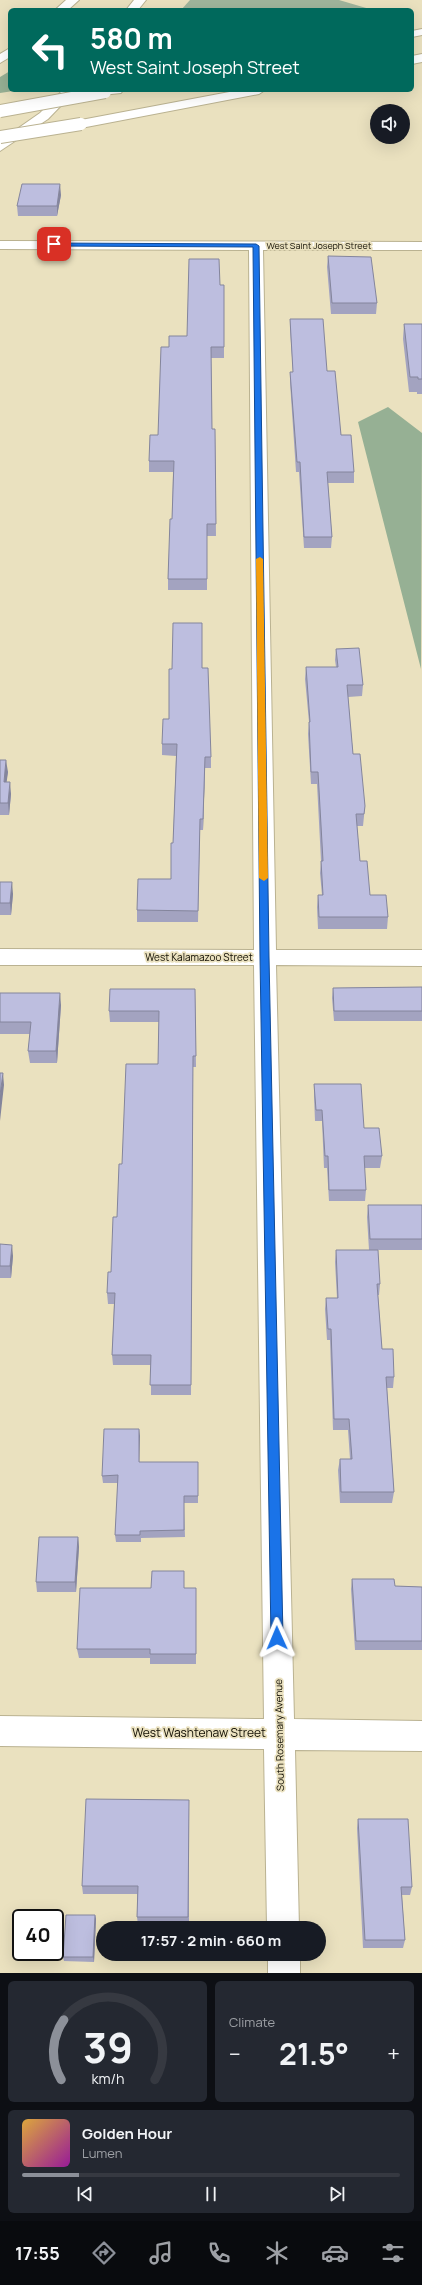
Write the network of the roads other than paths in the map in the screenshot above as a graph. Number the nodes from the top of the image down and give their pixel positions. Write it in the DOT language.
graph roads {
  1 [pos="73,0"];
  2 [pos="140,0"];
  3 [pos="63,8"];
  4 [pos="134,8"];
  5 [pos="8,54"];
  6 [pos="0,60"];
  7 [pos="68,92"];
  8 [pos="105,92"];
  9 [pos="249,92"];
  10 [pos="0,111"];
  11 [pos="0,137"];
  12 [pos="0,147"];
  13 [pos="0,241"];
  14 [pos="42,244"];
  15 [pos="0,245"];
  16 [pos="256,246"];
  17 [pos="422,246"];
  18 [pos="0,957"];
  19 [pos="265,957"];
  20 [pos="422,958"];
  21 [pos="0,1731"];
  22 [pos="279,1733"];
  23 [pos="422,1736"];
  24 [pos="283,1921"];
  25 [pos="284,1961"];
  26 [pos="284,1973"];
  1 -- 3 [label="main road"];
  2 -- 4 [label="main road"];
  5 -- 6 [label="main road"];
  7 -- 12 [label="main road"];
  8 -- 10 [label="main road, bridge"];
  9 -- 11 [label="main road, bridge"];
  13 -- 14 [label="main road"];
  14 -- 15 [label="main road, West Saint Joseph Street"];
  14 -- 16 [label="main road, West Saint Joseph Street"];
  16 -- 17 [label="main road, West Saint Joseph Street"];
  16 -- 19 [label="main road, South Rosemary Avenue"];
  18 -- 19 [label="main road, West Kalamazoo Street"];
  19 -- 20 [label="main road, West Kalamazoo Street"];
  19 -- 22 [label="main road, South Rosemary Avenue"];
  21 -- 22 [label="main road, West Washtenaw Street"];
  22 -- 23 [label="main road, West Washtenaw Street"];
  22 -- 24 [label="main road, South Rosemary Avenue"];
  25 -- 26 [label="main road"];
}
